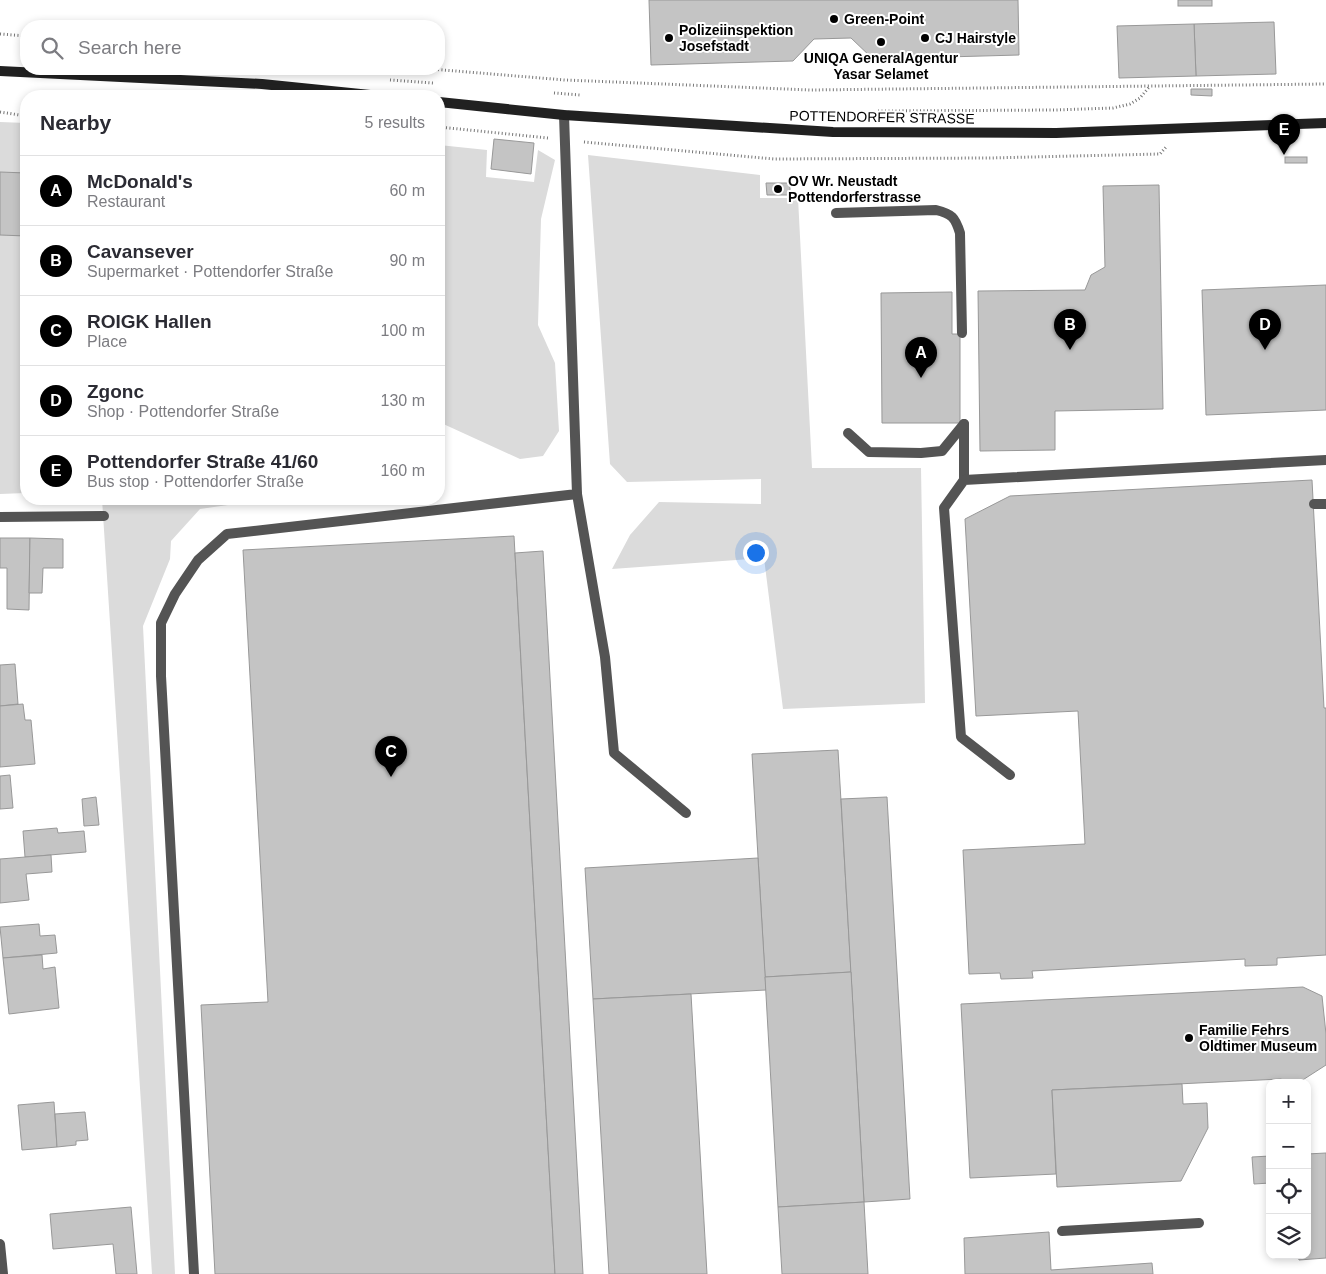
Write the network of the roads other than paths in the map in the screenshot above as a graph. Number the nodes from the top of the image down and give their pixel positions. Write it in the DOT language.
graph roads {
  1 [pos="0,71"];
  2 [pos="20,72"];
  3 [pos="81,75"];
  4 [pos="321,90"];
  5 [pos="445,103"];
  6 [pos="564,115"];
  7 [pos="1326,123"];
  8 [pos="836,213"];
  9 [pos="962,333"];
  10 [pos="848,433"];
  11 [pos="1326,460"];
  12 [pos="964,480"];
  13 [pos="577,494"];
  14 [pos="1314,504"];
  15 [pos="1326,504"];
  16 [pos="104,516"];
  17 [pos="0,517"];
  18 [pos="1010,775"];
  19 [pos="686,814"];
  20 [pos="1199,1224"];
  21 [pos="1062,1231"];
  22 [pos="0,1244"];
  23 [pos="2,1274"];
  24 [pos="194,1274"];
  1 -- 2 [label="main road"];
  3 -- 4 [label="main road"];
  5 -- 6 [label="main road, POTTENDORFER STRASSE"];
  6 -- 7 [label="main road, POTTENDORFER STRASSE"];
  6 -- 13 [label="street"];
  8 -- 9 [label="street"];
  10 -- 12 [label="street"];
  11 -- 12 [label="street"];
  12 -- 18 [label="street"];
  13 -- 19 [label="street"];
  13 -- 24 [label="street"];
  14 -- 15 [label="street"];
  16 -- 17 [label="street"];
  20 -- 21 [label="street"];
  22 -- 23 [label="street"];
}
